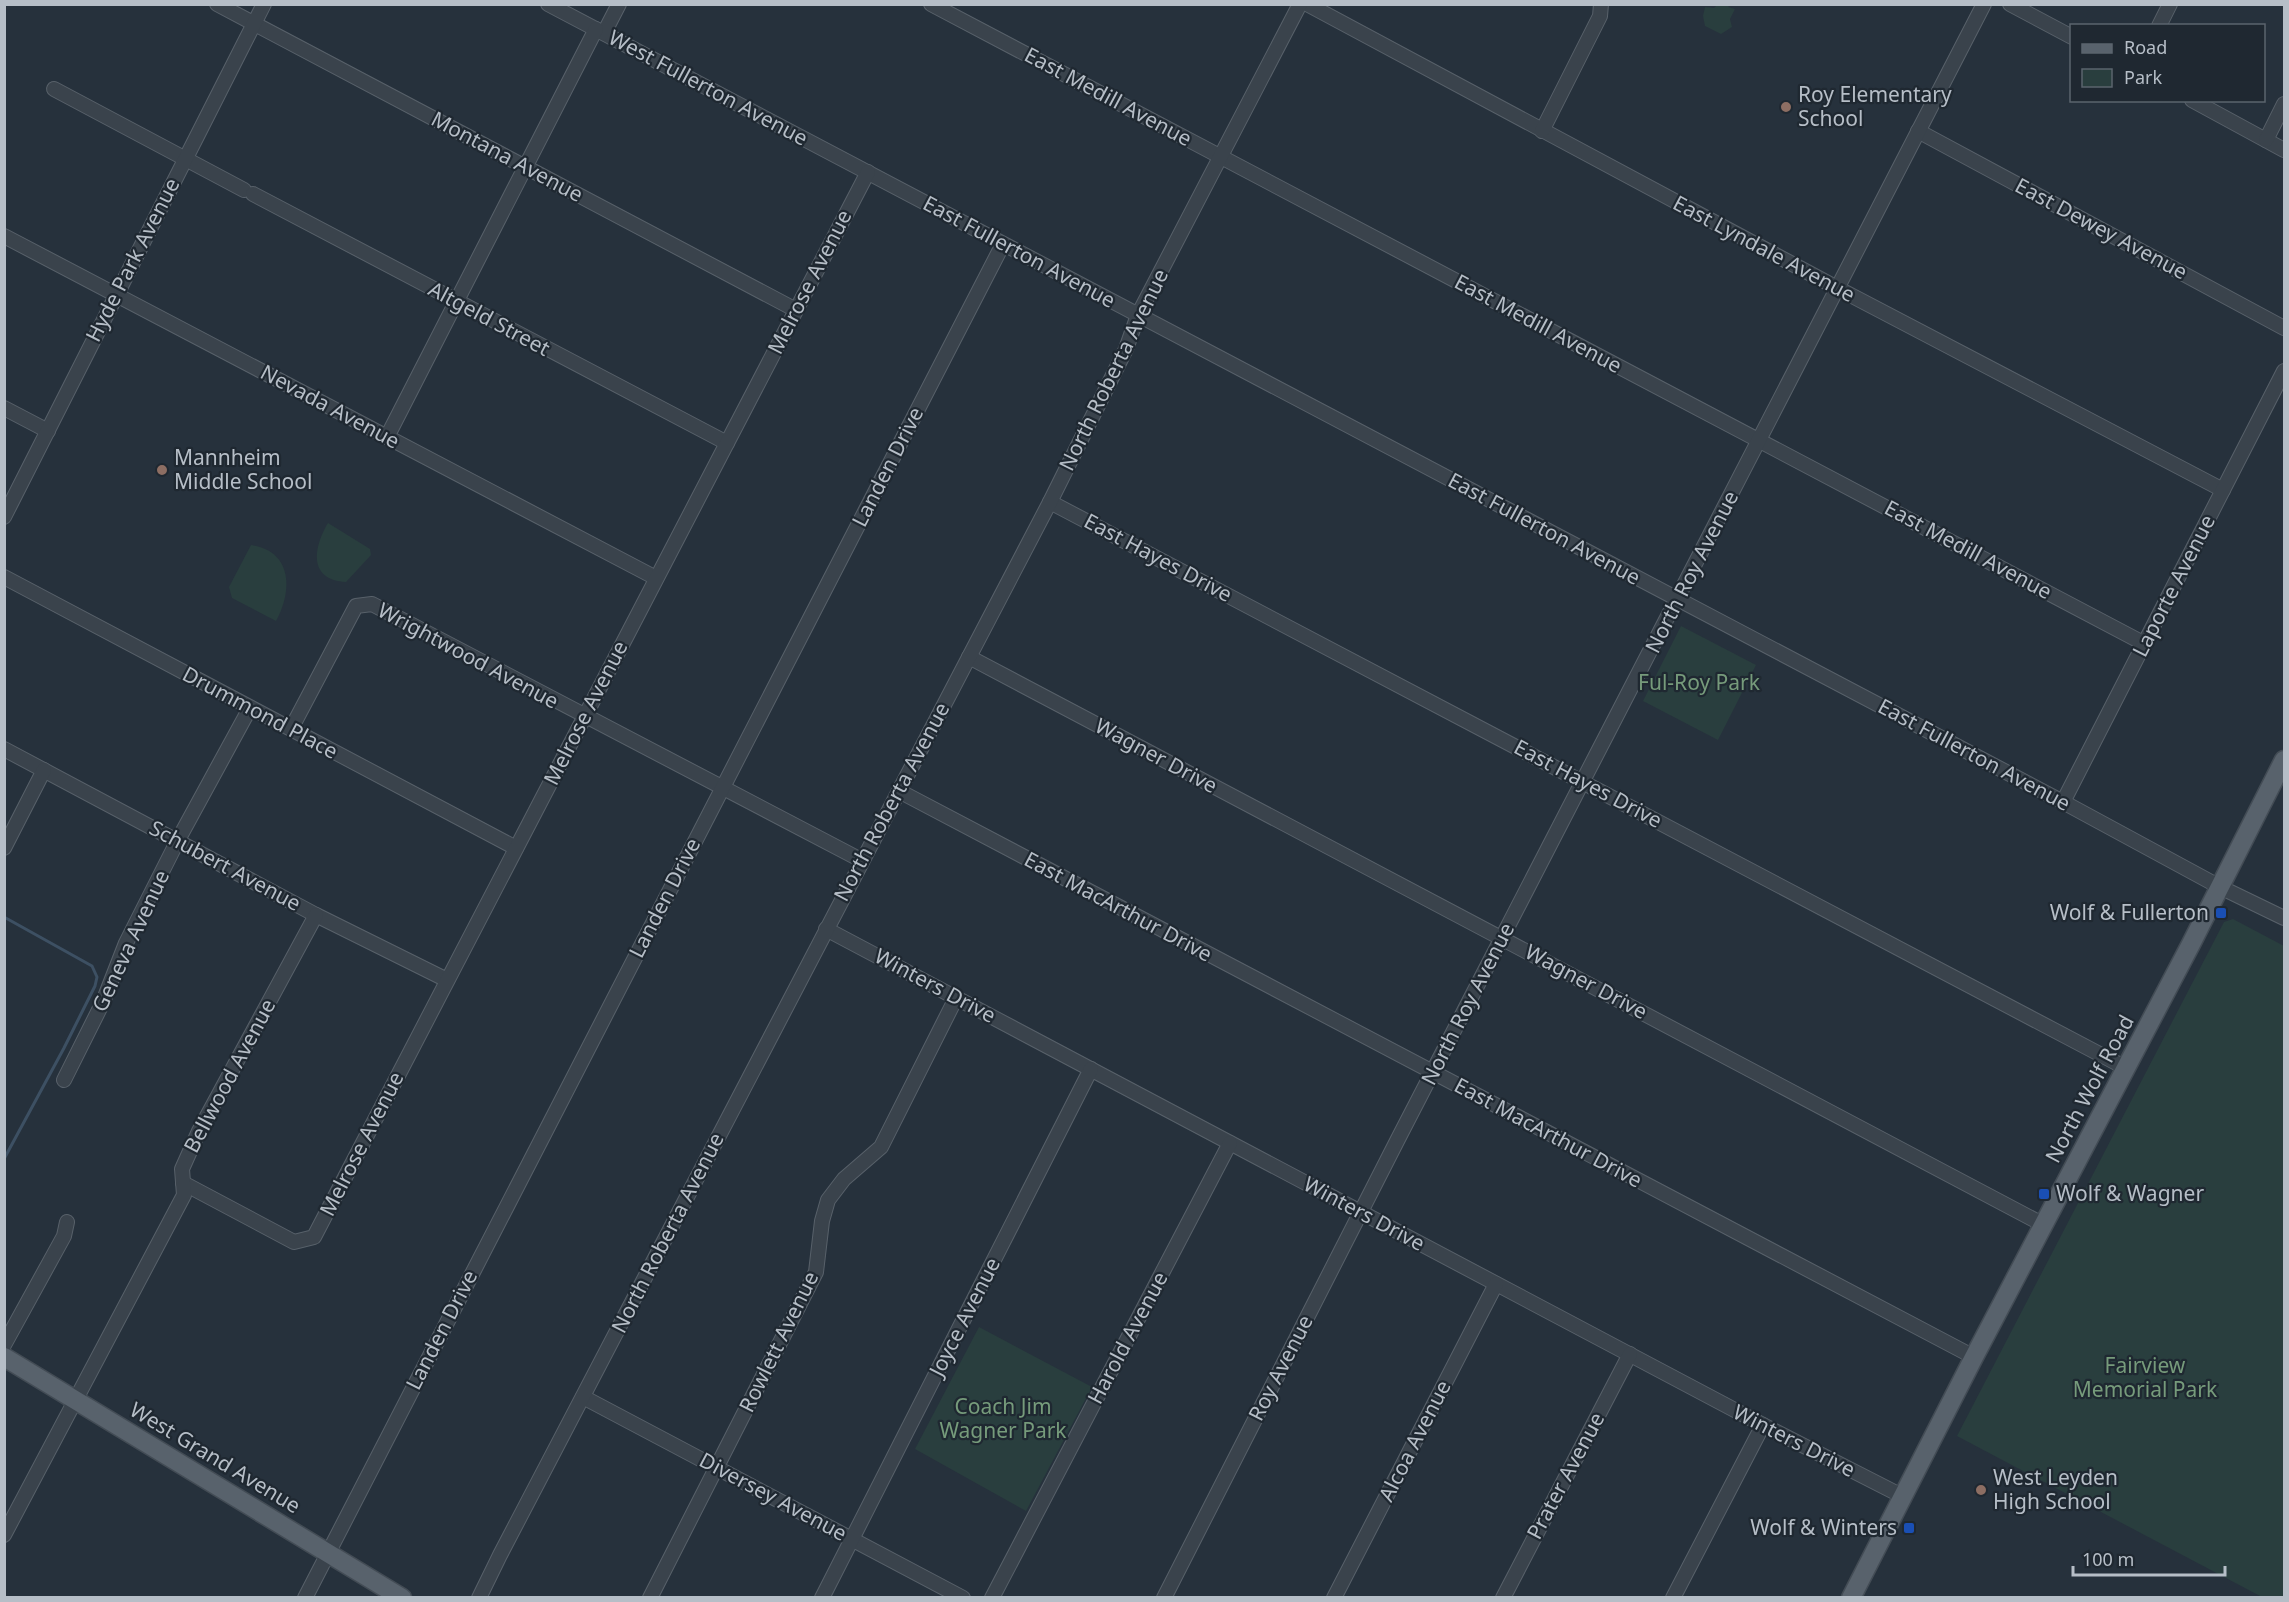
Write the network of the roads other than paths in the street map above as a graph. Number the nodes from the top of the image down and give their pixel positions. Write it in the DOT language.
graph roads {
  1 [pos="217,4"];
  2 [pos="264,4"];
  3 [pos="548,4"];
  4 [pos="619,4"];
  5 [pos="931,4"];
  6 [pos="1300,4"];
  7 [pos="1307,4"];
  8 [pos="1601,4"];
  9 [pos="1984,4"];
  10 [pos="2010,4"];
  11 [pos="2170,4"];
  12 [pos="254,23"];
  13 [pos="2160,24"];
  14 [pos="600,31"];
  15 [pos="2070,36"];
  16 [pos="54,89"];
  17 [pos="2196,102"];
  18 [pos="2284,104"];
  19 [pos="1542,131"];
  20 [pos="1918,131"];
  21 [pos="2266,140"];
  22 [pos="2284,150"];
  23 [pos="1221,156"];
  24 [pos="185,158"];
  25 [pos="526,168"];
  26 [pos="868,172"];
  27 [pos="4,236"];
  28 [pos="1003,244"];
  29 [pos="1839,289"];
  30 [pos="116,294"];
  31 [pos="456,303"];
  32 [pos="796,310"];
  33 [pos="1138,315"];
  34 [pos="2284,328"];
  35 [pos="2284,370"];
  36 [pos="4,408"];
  37 [pos="48,431"];
  38 [pos="387,437"];
  39 [pos="1760,441"];
  40 [pos="727,443"];
  41 [pos="2223,490"];
  42 [pos="1050,502"];
  43 [pos="4,517"];
  44 [pos="4,577"];
  45 [pos="656,578"];
  46 [pos="1677,599"];
  47 [pos="2145,644"];
  48 [pos="969,657"];
  49 [pos="250,708"];
  50 [pos="584,717"];
  51 [pos="291,729"];
  52 [pos="4,749"];
  53 [pos="2284,760"];
  54 [pos="44,770"];
  55 [pos="1584,782"];
  56 [pos="722,788"];
  57 [pos="899,791"];
  58 [pos="2063,802"];
  59 [pos="178,840"];
  60 [pos="4,848"];
  61 [pos="516,848"];
  62 [pos="861,860"];
  63 [pos="2220,887"];
  64 [pos="316,915"];
  65 [pos="2284,918"];
  66 [pos="826,928"];
  67 [pos="1502,938"];
  68 [pos="447,980"];
  69 [pos="956,998"];
  70 [pos="2126,1068"];
  71 [pos="1091,1069"];
  72 [pos="1433,1073"];
  73 [pos="64,1080"];
  74 [pos="1398,1139"];
  75 [pos="1230,1143"];
  76 [pos="183,1183"];
  77 [pos="1362,1212"];
  78 [pos="68,1222"];
  79 [pos="2044,1225"];
  80 [pos="1496,1284"];
  81 [pos="4,1345"];
  82 [pos="1630,1354"];
  83 [pos="4,1357"];
  84 [pos="1974,1358"];
  85 [pos="583,1397"];
  86 [pos="76,1400"];
  87 [pos="1763,1425"];
  88 [pos="717,1468"];
  89 [pos="1904,1497"];
  90 [pos="4,1534"];
  91 [pos="852,1539"];
  92 [pos="328,1552"];
  93 [pos="305,1598"];
  94 [pos="402,1598"];
  95 [pos="479,1598"];
  96 [pos="650,1598"];
  97 [pos="822,1598"];
  98 [pos="963,1598"];
  99 [pos="992,1598"];
  100 [pos="1164,1598"];
  101 [pos="1334,1598"];
  102 [pos="1503,1598"];
  103 [pos="1673,1598"];
  104 [pos="1851,1598"];
  1 -- 12 [label="street, Montana Avenue"];
  2 -- 12 [label="street, Hyde Park Avenue"];
  3 -- 14 [label="street, West Fullerton Avenue"];
  4 -- 14 [label="street"];
  5 -- 23 [label="street, East Medill Avenue"];
  6 -- 23 [label="street, North Roberta Avenue"];
  7 -- 19 [label="street, East Lyndale Avenue"];
  8 -- 19 [label="street"];
  9 -- 20 [label="street, North Roy Avenue"];
  10 -- 15 [label="street"];
  11 -- 13 [label="street"];
  12 -- 24 [label="street, Hyde Park Avenue"];
  12 -- 25 [label="street, Montana Avenue"];
  14 -- 25 [label="street"];
  14 -- 26 [label="street, West Fullerton Avenue"];
  16 -- 24 [label="street, Altgeld Street"];
  17 -- 21 [label="street"];
  18 -- 21 [label="street"];
  19 -- 29 [label="street, East Lyndale Avenue"];
  20 -- 29 [label="street, North Roy Avenue"];
  20 -- 34 [label="street, East Dewey Avenue"];
  21 -- 22 [label="street"];
  23 -- 33 [label="street, North Roberta Avenue"];
  23 -- 39 [label="street, East Medill Avenue"];
  24 -- 30 [label="street, Hyde Park Avenue"];
  24 -- 31 [label="street, Altgeld Street"];
  25 -- 31 [label="street"];
  25 -- 32 [label="street, Montana Avenue"];
  26 -- 28 [label="street, East Fullerton Avenue"];
  26 -- 32 [label="street, Melrose Avenue"];
  27 -- 30 [label="street, Nevada Avenue"];
  28 -- 33 [label="street, East Fullerton Avenue"];
  28 -- 56 [label="street, Landen Drive"];
  29 -- 39 [label="street, North Roy Avenue"];
  29 -- 41 [label="street, East Lyndale Avenue"];
  30 -- 37 [label="street, Hyde Park Avenue"];
  30 -- 38 [label="street, Nevada Avenue"];
  31 -- 38 [label="street"];
  31 -- 40 [label="street, Altgeld Street"];
  32 -- 40 [label="street, Melrose Avenue"];
  33 -- 42 [label="street, North Roberta Avenue"];
  33 -- 46 [label="street, East Fullerton Avenue"];
  35 -- 41 [label="street, Laporte Avenue"];
  36 -- 37 [label="street"];
  37 -- 43 [label="street, Hyde Park Avenue"];
  38 -- 45 [label="street, Nevada Avenue"];
  39 -- 46 [label="street, North Roy Avenue"];
  39 -- 47 [label="street, East Medill Avenue"];
  40 -- 45 [label="street, Melrose Avenue"];
  41 -- 47 [label="street, Laporte Avenue"];
  42 -- 48 [label="street, North Roberta Avenue"];
  42 -- 55 [label="street, East Hayes Drive"];
  44 -- 49 [label="street, Drummond Place"];
  45 -- 50 [label="street, Melrose Avenue"];
  46 -- 55 [label="street, North Roy Avenue"];
  46 -- 58 [label="street, East Fullerton Avenue"];
  47 -- 58 [label="street, Laporte Avenue"];
  48 -- 57 [label="street, North Roberta Avenue"];
  48 -- 67 [label="street, Wagner Drive"];
  49 -- 51 [label="street, Drummond Place"];
  49 -- 59 [label="street, Geneva Avenue"];
  50 -- 51 [label="street, Wrightwood Avenue"];
  50 -- 56 [label="street, Wrightwood Avenue"];
  50 -- 61 [label="street, Melrose Avenue"];
  51 -- 61 [label="street, Drummond Place"];
  52 -- 54 [label="street, Schubert Avenue"];
  53 -- 63 [label="main road, North Wolf Road"];
  54 -- 59 [label="street, Schubert Avenue"];
  54 -- 60 [label="street"];
  55 -- 67 [label="street, North Roy Avenue"];
  55 -- 70 [label="street, East Hayes Drive"];
  56 -- 62 [label="street, Wrightwood Avenue"];
  56 -- 92 [label="street, Landen Drive"];
  57 -- 62 [label="street, North Roberta Avenue"];
  57 -- 72 [label="street, East MacArthur Drive"];
  58 -- 63 [label="street, East Fullerton Avenue"];
  59 -- 64 [label="street, Schubert Avenue"];
  59 -- 73 [label="street, Geneva Avenue"];
  61 -- 68 [label="street, Melrose Avenue"];
  62 -- 66 [label="street, North Roberta Avenue"];
  63 -- 65 [label="street"];
  63 -- 70 [label="main road, North Wolf Road"];
  64 -- 68 [label="street, Schubert Avenue"];
  64 -- 76 [label="street, Bellwood Avenue"];
  66 -- 69 [label="street, Winters Drive"];
  66 -- 85 [label="street, North Roberta Avenue"];
  67 -- 72 [label="street, North Roy Avenue"];
  67 -- 79 [label="street, Wagner Drive"];
  68 -- 76 [label="street, Melrose Avenue"];
  69 -- 71 [label="street, Winters Drive"];
  69 -- 88 [label="street, Rowlett Avenue"];
  70 -- 79 [label="main road, North Wolf Road"];
  71 -- 75 [label="street, Winters Drive"];
  71 -- 91 [label="street, Joyce Avenue"];
  72 -- 74 [label="street, North Roy Avenue"];
  72 -- 84 [label="street, East MacArthur Drive"];
  74 -- 77 [label="street, Roy Avenue"];
  75 -- 77 [label="street, Winters Drive"];
  75 -- 99 [label="street, Harold Avenue"];
  76 -- 86 [label="street, Bellwood Avenue"];
  77 -- 80 [label="street, Winters Drive"];
  77 -- 100 [label="street, Roy Avenue"];
  78 -- 81 [label="street"];
  79 -- 84 [label="main road, North Wolf Road"];
  80 -- 82 [label="street, Winters Drive"];
  80 -- 101 [label="street, Alcoa Avenue"];
  82 -- 87 [label="street, Winters Drive"];
  82 -- 102 [label="street, Prater Avenue"];
  83 -- 86 [label="main road, West Grand Avenue"];
  84 -- 89 [label="main road, North Wolf Road"];
  85 -- 88 [label="street, Diversey Avenue"];
  85 -- 95 [label="street, North Roberta Avenue"];
  86 -- 90 [label="street, Bellwood Avenue"];
  86 -- 92 [label="main road, West Grand Avenue"];
  87 -- 89 [label="street, Winters Drive"];
  87 -- 103 [label="street"];
  88 -- 91 [label="street, Diversey Avenue"];
  88 -- 96 [label="street, Rowlett Avenue"];
  89 -- 104 [label="main road, North Wolf Road"];
  91 -- 97 [label="street, Joyce Avenue"];
  91 -- 98 [label="street, Diversey Avenue"];
  92 -- 93 [label="street, Landen Drive"];
  92 -- 94 [label="main road, West Grand Avenue"];
}
